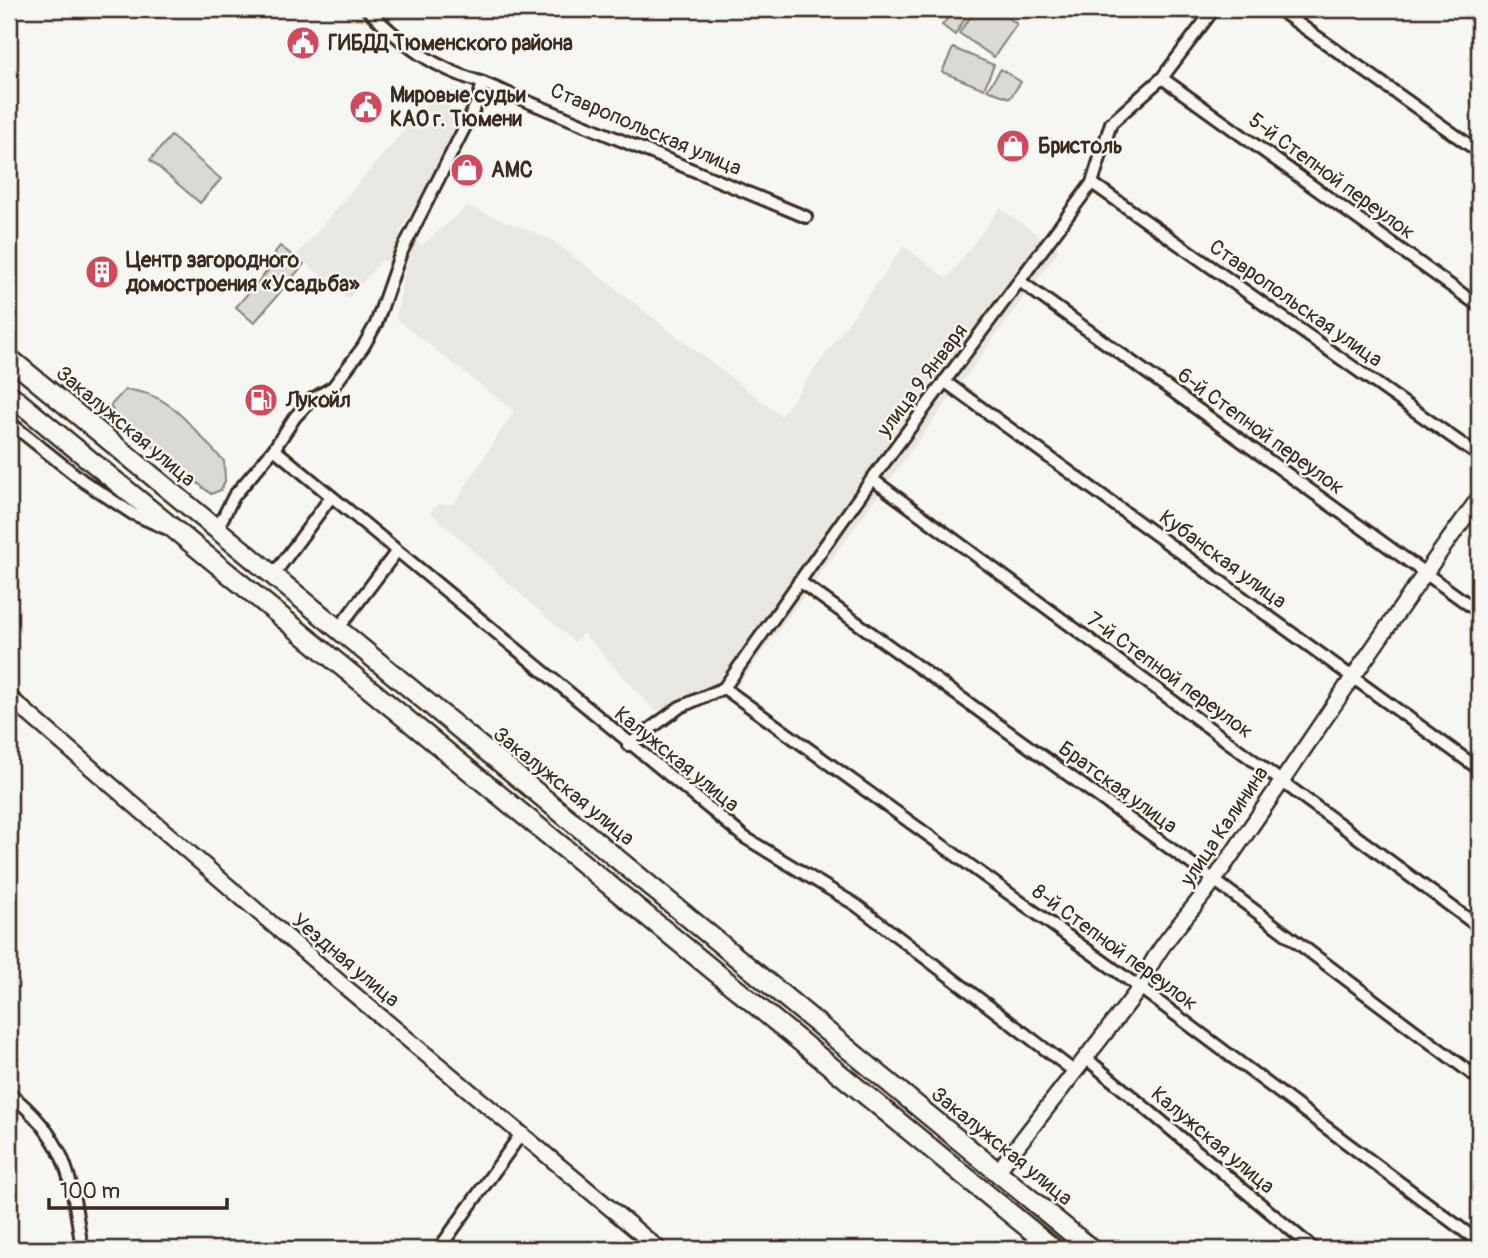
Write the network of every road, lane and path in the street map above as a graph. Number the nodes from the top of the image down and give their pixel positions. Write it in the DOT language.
graph roads {
  1 [pos="367,9"];
  2 [pos="1214,9"];
  3 [pos="1278,9"];
  4 [pos="1162,78"];
  5 [pos="483,83"];
  6 [pos="1479,152"];
  7 [pos="1091,183"];
  8 [pos="806,217"];
  9 [pos="1021,282"];
  10 [pos="1479,306"];
  11 [pos="9,358"];
  12 [pos="944,381"];
  13 [pos="9,394"];
  14 [pos="9,422"];
  15 [pos="274,449"];
  16 [pos="1479,456"];
  17 [pos="872,479"];
  18 [pos="331,496"];
  19 [pos="1479,498"];
  20 [pos="216,531"];
  21 [pos="187,539"];
  22 [pos="397,551"];
  23 [pos="1425,572"];
  24 [pos="272,577"];
  25 [pos="799,581"];
  26 [pos="1479,612"];
  27 [pos="338,629"];
  28 [pos="1355,678"];
  29 [pos="724,688"];
  30 [pos="9,697"];
  31 [pos="628,745"];
  32 [pos="1479,769"];
  33 [pos="1280,779"];
  34 [pos="1214,880"];
  35 [pos="1479,927"];
  36 [pos="1140,988"];
  37 [pos="1087,1059"];
  38 [pos="1075,1072"];
  39 [pos="1479,1079"];
  40 [pos="9,1093"];
  41 [pos="521,1134"];
  42 [pos="997,1172"];
  43 [pos="1479,1242"];
  44 [pos="82,1249"];
  45 [pos="439,1249"];
  46 [pos="659,1249"];
  47 [pos="1054,1249"];
  48 [pos="1091,1249"];
  49 [pos="1314,1249"];
  1 -- 5 [label="street, Ставропольская улица"];
  2 -- 4 [label="street, улица 9 Января"];
  3 -- 6 [label="street"];
  4 -- 7 [label="street, улица 9 Января"];
  4 -- 10 [label="street, 5-й Степной переулок"];
  5 -- 8 [label="street, Ставропольская улица"];
  5 -- 15 [label="street"];
  7 -- 9 [label="street, улица 9 Января"];
  7 -- 16 [label="street, Ставропольская улица"];
  9 -- 12 [label="street, улица 9 Января"];
  9 -- 23 [label="street, 6-й Степной переулок"];
  11 -- 20 [label="highway, Закалужская улица"];
  12 -- 17 [label="street, улица 9 Января"];
  12 -- 28 [label="street, Кубанская улица"];
  13 -- 21 [label="highway"];
  14 -- 21 [label="street"];
  15 -- 18 [label="street, Калужская улица"];
  15 -- 20 [label="street"];
  17 -- 25 [label="street, улица 9 Января"];
  17 -- 33 [label="street, 7-й Степной переулок"];
  18 -- 22 [label="street, Калужская улица"];
  18 -- 24 [label="street"];
  19 -- 23 [label="street, улица Калинина"];
  20 -- 24 [label="highway, Закалужская улица"];
  21 -- 47 [label="highway"];
  22 -- 27 [label="street"];
  22 -- 31 [label="street, Калужская улица"];
  23 -- 26 [label="street, 6-й Степной переулок"];
  23 -- 28 [label="street, улица Калинина"];
  24 -- 27 [label="highway, Закалужская улица"];
  25 -- 29 [label="street, улица 9 Января"];
  25 -- 34 [label="street, Братская улица"];
  27 -- 42 [label="highway, Закалужская улица"];
  28 -- 32 [label="street, Кубанская улица"];
  28 -- 33 [label="street, улица Калинина"];
  29 -- 31 [label="street"];
  29 -- 36 [label="street, 8-й Степной переулок"];
  30 -- 41 [label="street, Уездная улица"];
  31 -- 38 [label="street, Калужская улица"];
  33 -- 34 [label="street, улица Калинина"];
  33 -- 35 [label="street, 7-й Степной переулок"];
  34 -- 36 [label="street, улица Калинина"];
  34 -- 39 [label="street, Братская улица"];
  36 -- 37 [label="street, улица Калинина"];
  36 -- 43 [label="street, 8-й Степной переулок"];
  37 -- 38 [label="street, улица Калинина"];
  37 -- 49 [label="street, Калужская улица"];
  38 -- 42 [label="street, улица Калинина"];
  40 -- 44 [label="street"];
  41 -- 45 [label="street"];
  41 -- 46 [label="street, Уездная улица"];
  42 -- 48 [label="highway, Закалужская улица"];
}
